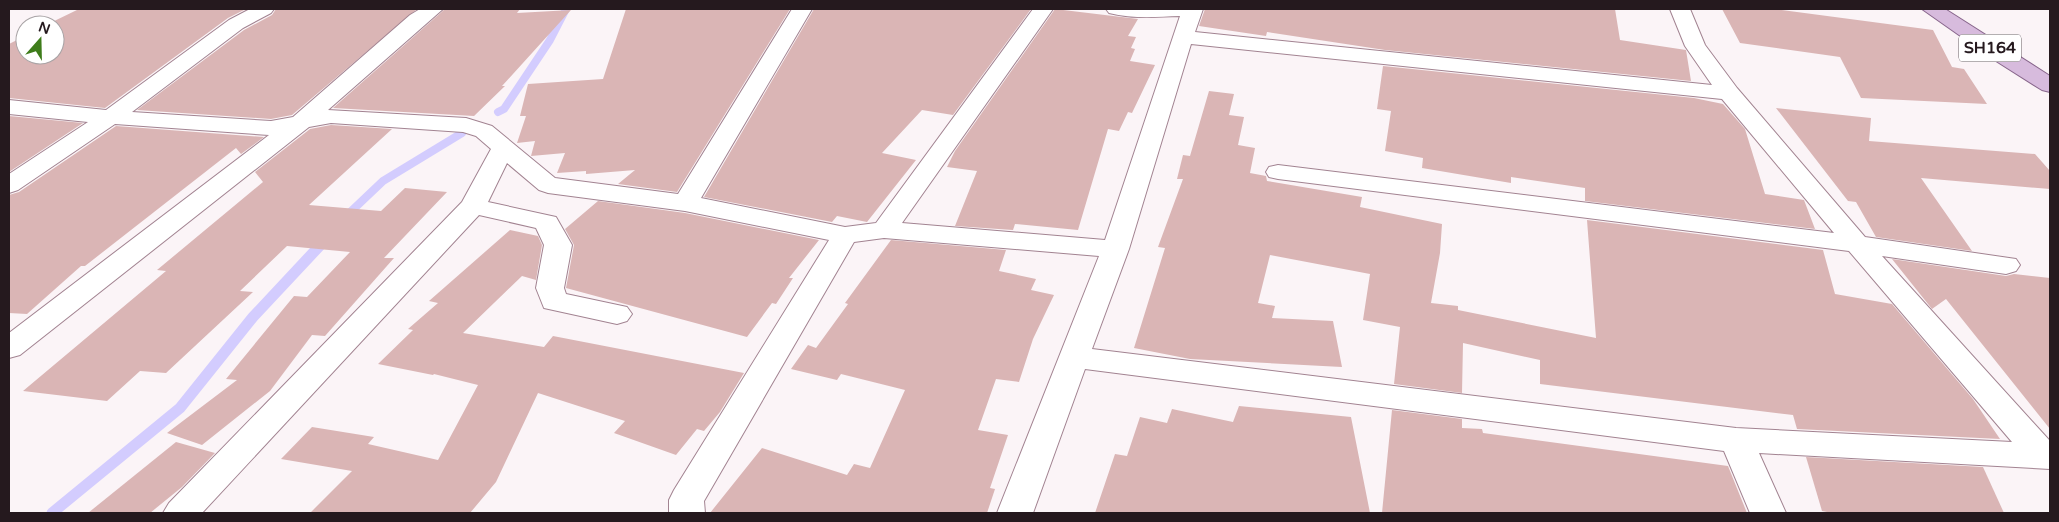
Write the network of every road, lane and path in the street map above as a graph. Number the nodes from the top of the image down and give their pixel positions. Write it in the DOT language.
graph roads {
  1 [pos="264,9"];
  2 [pos="433,9"];
  3 [pos="802,9"];
  4 [pos="1043,9"];
  5 [pos="1116,9"];
  6 [pos="1193,9"];
  7 [pos="1680,9"];
  8 [pos="1932,9"];
  9 [pos="1957,9"];
  10 [pos="1185,37"];
  11 [pos="2050,68"];
  12 [pos="2050,84"];
  13 [pos="1729,93"];
  14 [pos="9,107"];
  15 [pos="112,116"];
  16 [pos="301,122"];
  17 [pos="502,148"];
  18 [pos="1278,172"];
  19 [pos="9,185"];
  20 [pos="684,203"];
  21 [pos="473,206"];
  22 [pos="884,230"];
  23 [pos="845,235"];
  24 [pos="1857,244"];
  25 [pos="1114,249"];
  26 [pos="2006,265"];
  27 [pos="617,314"];
  28 [pos="16,336"];
  29 [pos="1076,357"];
  30 [pos="1736,440"];
  31 [pos="2047,456"];
  32 [pos="181,513"];
  33 [pos="687,513"];
  34 [pos="1015,513"];
  35 [pos="1768,513"];
  1 -- 15 [label="street"];
  2 -- 16 [label="street"];
  3 -- 20 [label="street"];
  4 -- 22 [label="street"];
  5 -- 6 [label="street"];
  6 -- 10 [label="street"];
  7 -- 13 [label="street"];
  8 -- 12 [label="main road, SH164"];
  9 -- 11 [label="main road, SH164"];
  10 -- 13 [label="street"];
  10 -- 25 [label="street"];
  13 -- 24 [label="street"];
  14 -- 15 [label="street"];
  15 -- 16 [label="street"];
  15 -- 19 [label="street"];
  16 -- 17 [label="street"];
  16 -- 28 [label="street"];
  17 -- 20 [label="street"];
  17 -- 21 [label="street"];
  18 -- 24 [label="street"];
  20 -- 23 [label="street"];
  21 -- 27 [label="street"];
  21 -- 32 [label="street"];
  22 -- 23 [label="street"];
  22 -- 25 [label="street"];
  23 -- 33 [label="street"];
  24 -- 26 [label="street"];
  24 -- 31 [label="street"];
  25 -- 29 [label="street"];
  29 -- 30 [label="street"];
  29 -- 34 [label="street"];
  30 -- 31 [label="street"];
  30 -- 35 [label="street"];
}
